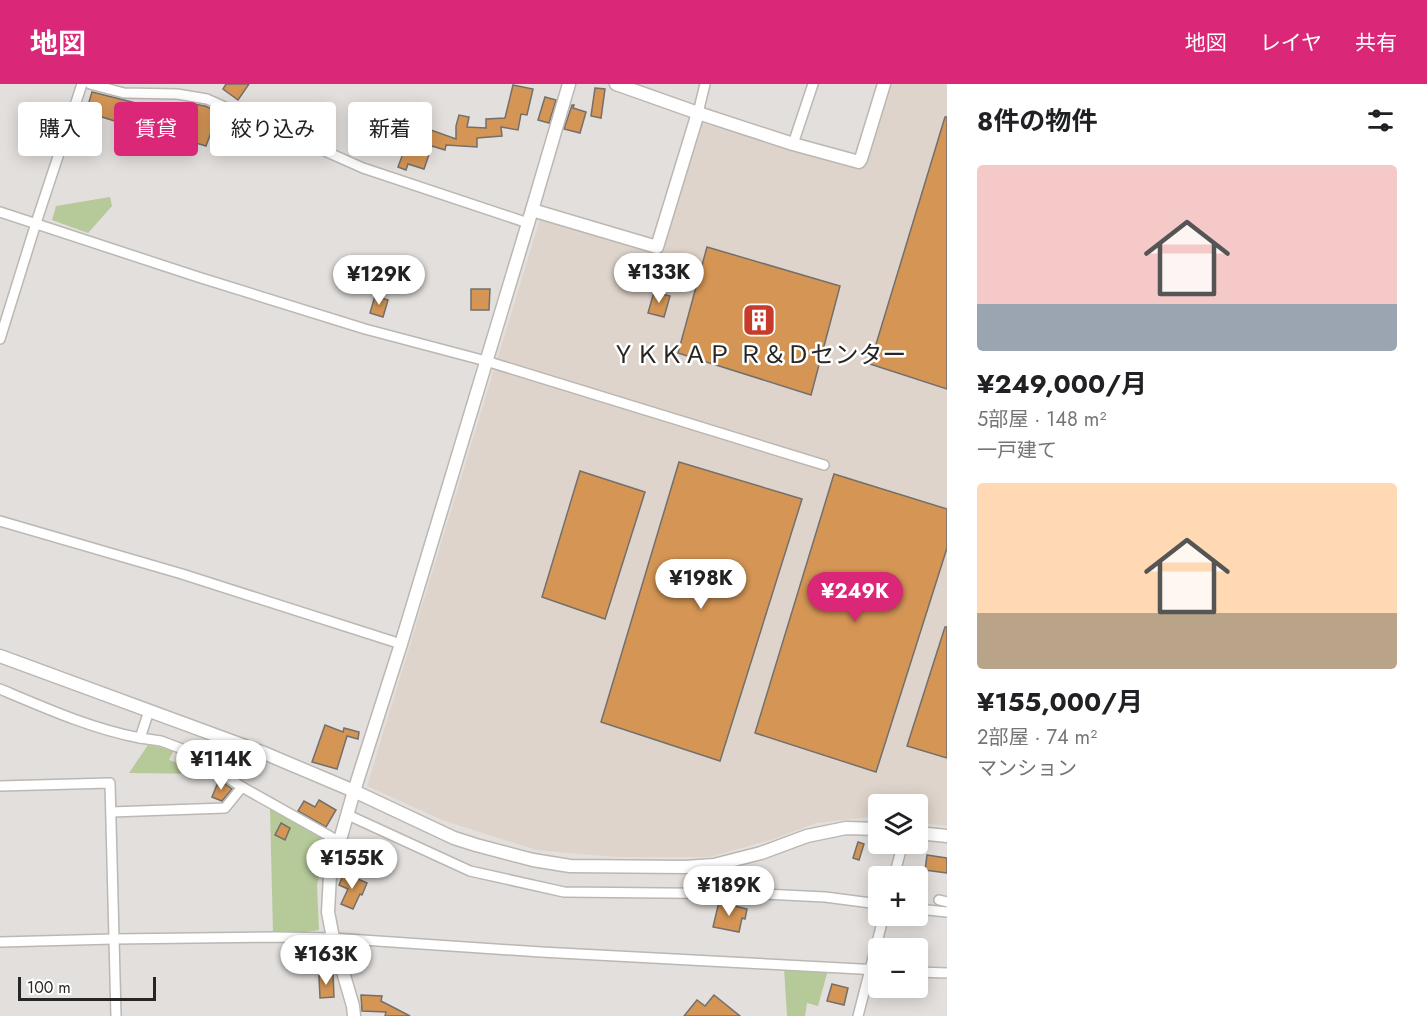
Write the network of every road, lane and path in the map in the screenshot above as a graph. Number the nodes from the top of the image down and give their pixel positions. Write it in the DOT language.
graph roads {
  1 [pos="82,84"];
  2 [pos="90,84"];
  3 [pos="568,84"];
  4 [pos="616,84"];
  5 [pos="705,84"];
  6 [pos="813,84"];
  7 [pos="884,84"];
  8 [pos="698,113"];
  9 [pos="793,144"];
  10 [pos="0,212"];
  11 [pos="530,217"];
  12 [pos="36,223"];
  13 [pos="0,339"];
  14 [pos="486,361"];
  15 [pos="824,465"];
  16 [pos="0,521"];
  17 [pos="401,644"];
  18 [pos="0,656"];
  19 [pos="0,689"];
  20 [pos="149,711"];
  21 [pos="140,738"];
  22 [pos="0,786"];
  23 [pos="242,787"];
  24 [pos="354,791"];
  25 [pos="111,812"];
  26 [pos="348,815"];
  27 [pos="868,829"];
  28 [pos="928,834"];
  29 [pos="947,836"];
  30 [pos="340,842"];
  31 [pos="868,903"];
  32 [pos="928,910"];
  33 [pos="947,912"];
  34 [pos="333,938"];
  35 [pos="114,939"];
  36 [pos="0,942"];
  37 [pos="868,970"];
  38 [pos="928,972"];
  39 [pos="947,973"];
  40 [pos="868,987"];
  41 [pos="116,1016"];
  42 [pos="354,1016"];
  43 [pos="858,1016"];
  1 -- 12 [label="street"];
  2 -- 11 [label="street"];
  3 -- 11 [label="street"];
  4 -- 8 [label="street"];
  5 -- 8 [label="street"];
  6 -- 9 [label="street"];
  7 -- 9 [label="street"];
  8 -- 9 [label="street"];
  8 -- 11 [label="street"];
  10 -- 12 [label="street"];
  11 -- 14 [label="street"];
  12 -- 13 [label="street"];
  12 -- 14 [label="street"];
  14 -- 15 [label="street"];
  14 -- 17 [label="street"];
  16 -- 17 [label="street"];
  17 -- 24 [label="street"];
  18 -- 20 [label="street"];
  19 -- 21 [label="street"];
  20 -- 21 [label="street"];
  20 -- 24 [label="street"];
  21 -- 23 [label="street"];
  22 -- 25 [label="street"];
  23 -- 25 [label="street"];
  23 -- 30 [label="street"];
  24 -- 26 [label="street"];
  24 -- 27 [label="street"];
  25 -- 35 [label="street"];
  26 -- 30 [label="street"];
  26 -- 31 [label="street"];
  28 -- 29 [label="street"];
  30 -- 34 [label="street"];
  32 -- 33 [label="street"];
  34 -- 35 [label="street"];
  34 -- 37 [label="street"];
  34 -- 42 [label="street"];
  35 -- 36 [label="street"];
  35 -- 41 [label="street"];
  38 -- 39 [label="street"];
  40 -- 43 [label="street"];
}
